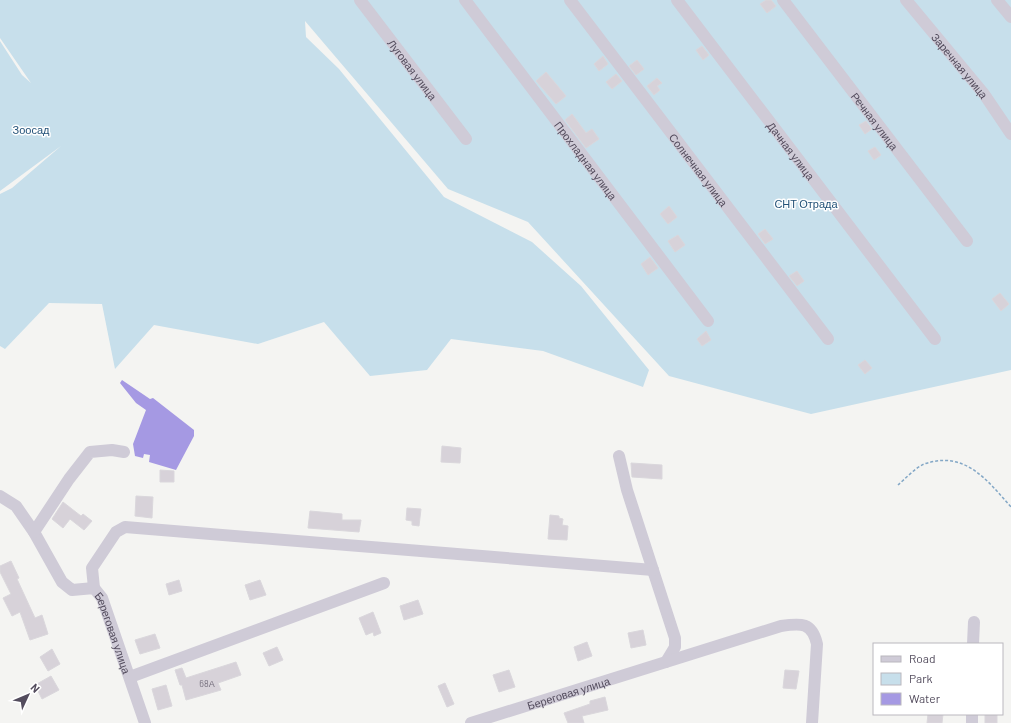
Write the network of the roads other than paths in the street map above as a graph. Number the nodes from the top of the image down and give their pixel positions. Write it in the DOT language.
graph roads {
  1 [pos="360,0"];
  2 [pos="465,0"];
  3 [pos="570,0"];
  4 [pos="677,0"];
  5 [pos="783,0"];
  6 [pos="906,0"];
  7 [pos="997,0"];
  8 [pos="1011,17"];
  9 [pos="1011,134"];
  10 [pos="466,139"];
  11 [pos="967,241"];
  12 [pos="708,321"];
  13 [pos="828,339"];
  14 [pos="935,339"];
  15 [pos="124,452"];
  16 [pos="619,456"];
  17 [pos="0,496"];
  18 [pos="34,532"];
  19 [pos="653,570"];
  20 [pos="384,583"];
  21 [pos="94,588"];
  22 [pos="974,622"];
  23 [pos="973,643"];
  24 [pos="666,662"];
  25 [pos="130,677"];
  26 [pos="145,723"];
  27 [pos="471,723"];
  28 [pos="812,723"];
  1 -- 10 [label="street, Луговая улица"];
  2 -- 12 [label="street, Прохладная улица"];
  3 -- 13 [label="street, Солнечная улица"];
  4 -- 14 [label="street, Дачная улица"];
  5 -- 11 [label="street, Речная улица"];
  6 -- 9 [label="street, Заречная улица"];
  7 -- 8 [label="street"];
  15 -- 18 [label="street"];
  16 -- 19 [label="street"];
  17 -- 18 [label="street, Береговая улица"];
  18 -- 21 [label="street, Береговая улица"];
  19 -- 21 [label="street"];
  19 -- 24 [label="street"];
  20 -- 25 [label="street"];
  21 -- 25 [label="street, Береговая улица"];
  22 -- 23 [label="street"];
  24 -- 27 [label="street, Береговая улица"];
  24 -- 28 [label="street, Береговая улица"];
  25 -- 26 [label="street, Береговая улица"];
}
